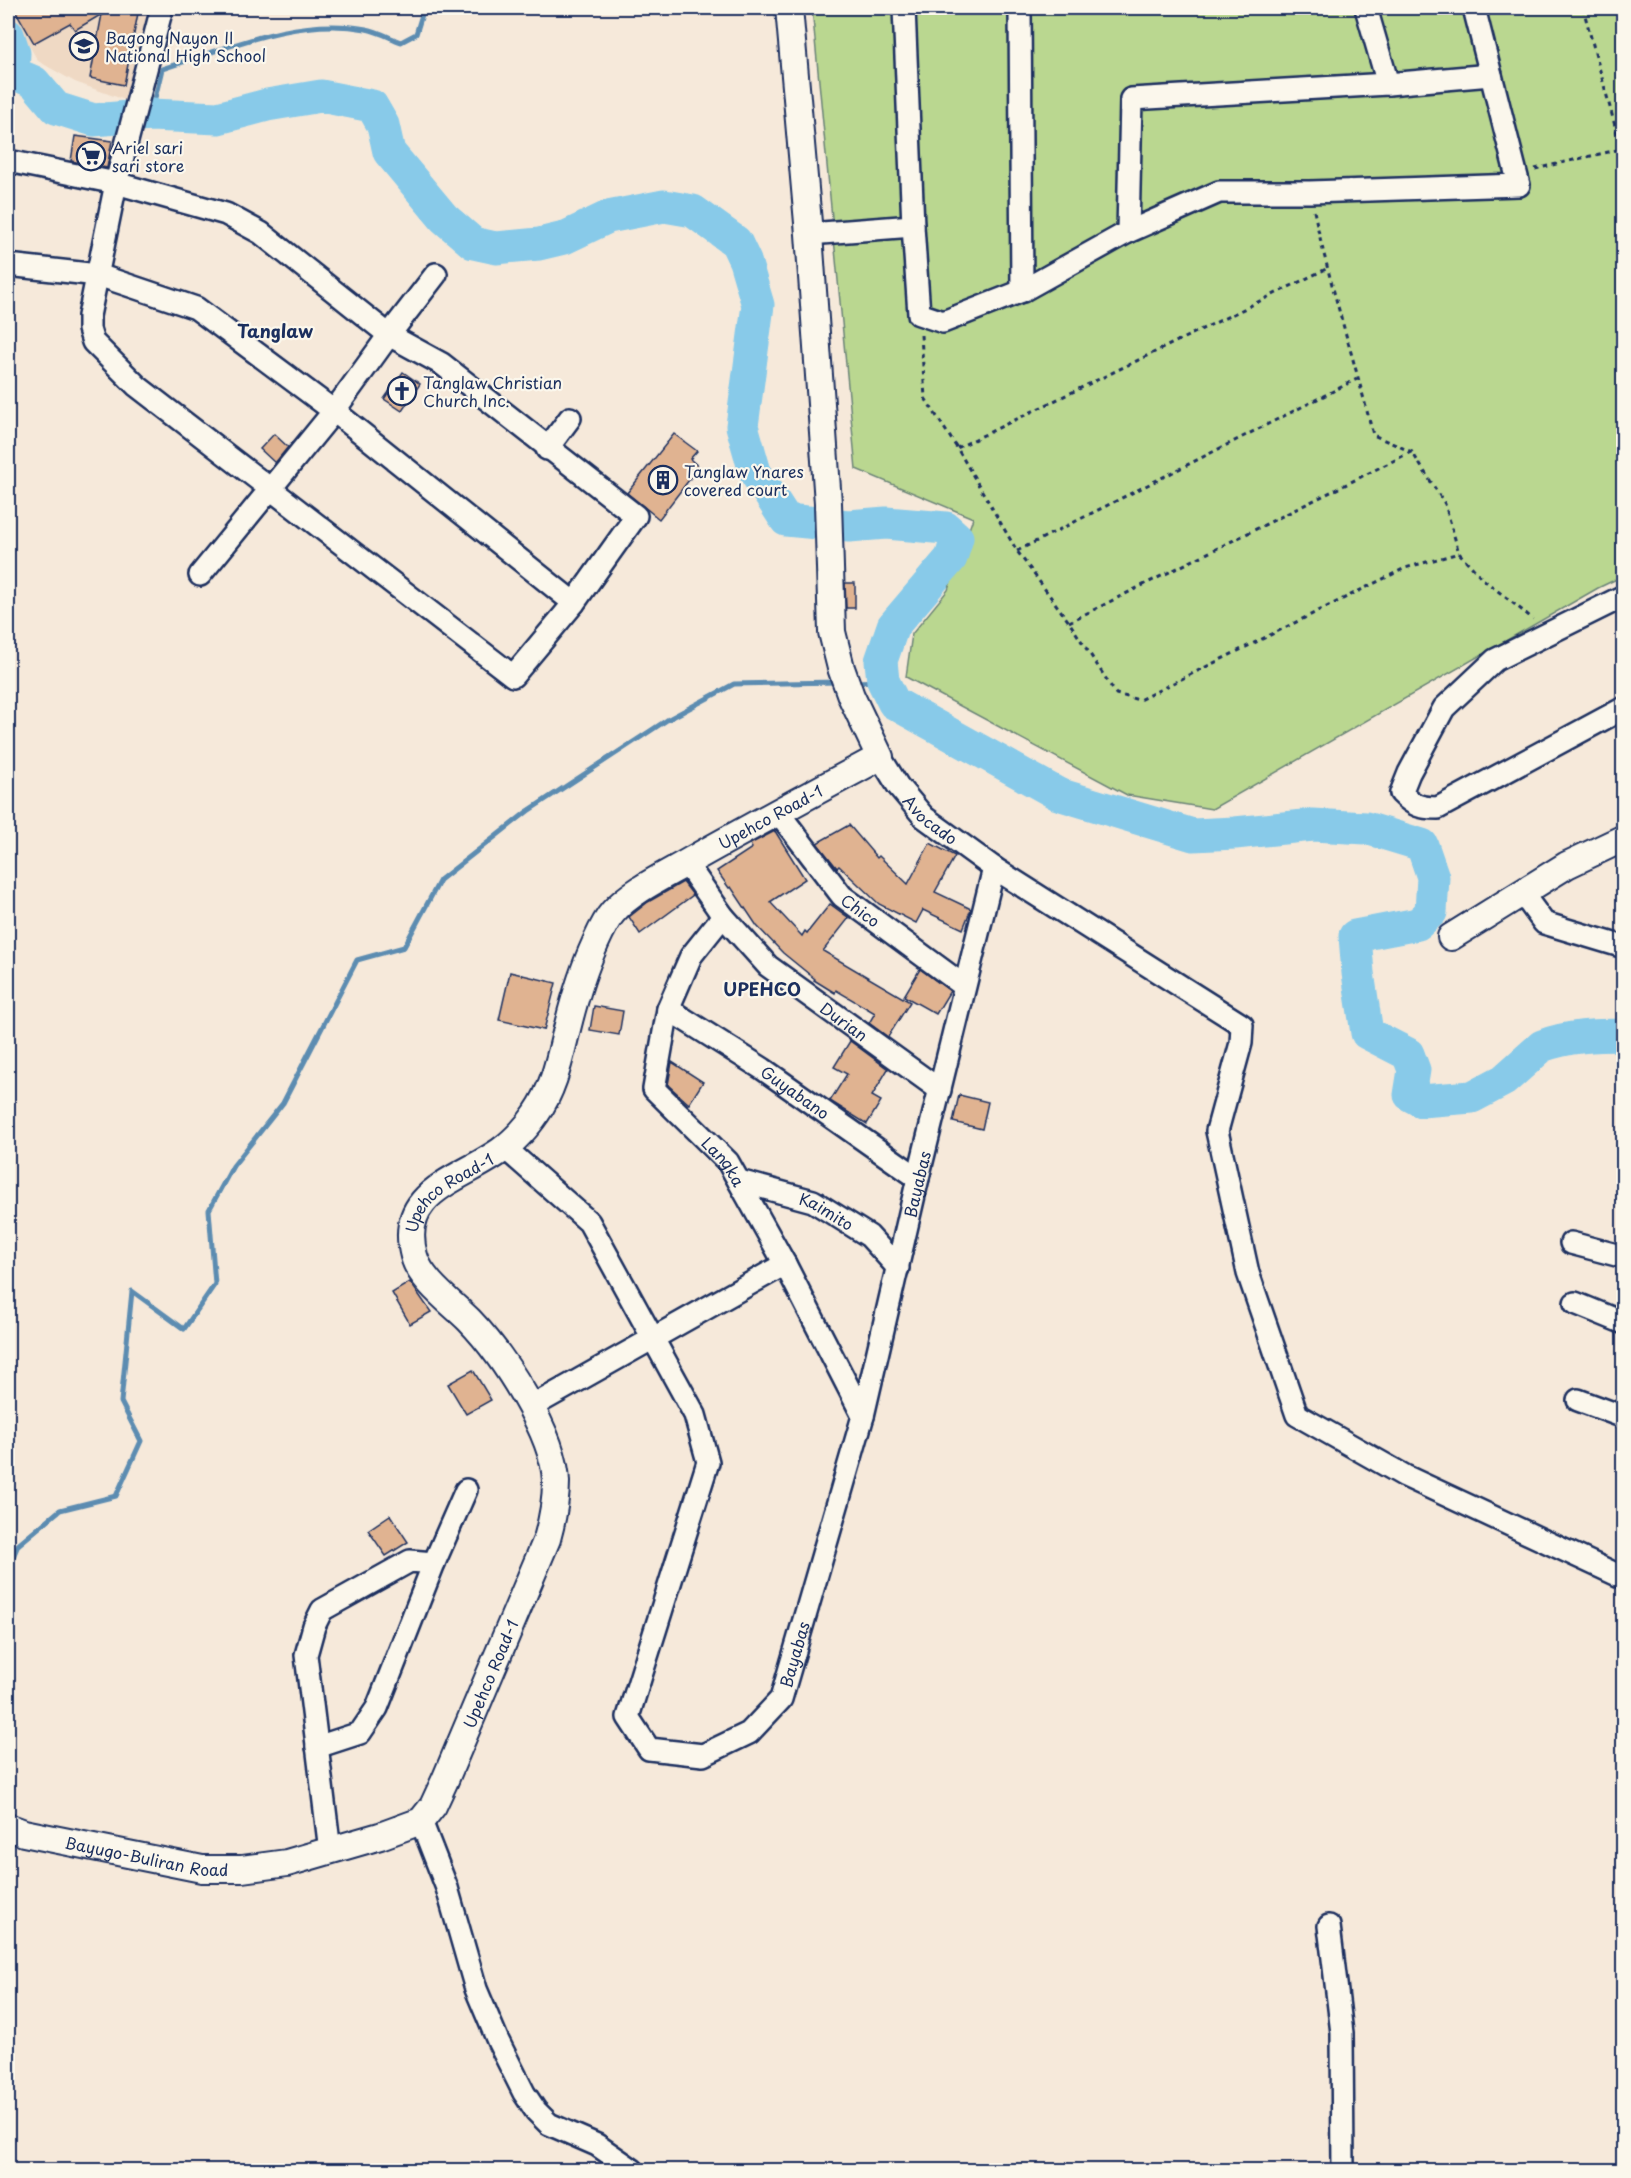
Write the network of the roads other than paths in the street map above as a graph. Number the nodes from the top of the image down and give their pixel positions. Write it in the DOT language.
graph roads {
  1 [pos="162,8"];
  2 [pos="789,8"];
  3 [pos="904,8"];
  4 [pos="1020,8"];
  5 [pos="1366,8"];
  6 [pos="1474,8"];
  7 [pos="1491,75"];
  8 [pos="1388,84"];
  9 [pos="8,161"];
  10 [pos="116,183"];
  11 [pos="913,226"];
  12 [pos="1128,232"];
  13 [pos="809,234"];
  14 [pos="8,265"];
  15 [pos="436,274"];
  16 [pos="98,275"];
  17 [pos="1022,291"];
  18 [pos="389,335"];
  19 [pos="334,411"];
  20 [pos="570,418"];
  21 [pos="547,448"];
  22 [pos="270,490"];
  23 [pos="200,575"];
  24 [pos="1623,596"];
  25 [pos="574,603"];
  26 [pos="1623,708"];
  27 [pos="880,757"];
  28 [pos="778,812"];
  29 [pos="1623,838"];
  30 [pos="686,863"];
  31 [pos="994,868"];
  32 [pos="1522,893"];
  33 [pos="723,915"];
  34 [pos="1452,937"];
  35 [pos="1623,948"];
  36 [pos="964,986"];
  37 [pos="668,1009"];
  38 [pos="940,1090"];
  39 [pos="505,1148"];
  40 [pos="918,1178"];
  41 [pos="739,1181"];
  42 [pos="1571,1243"];
  43 [pos="1623,1257"];
  44 [pos="785,1264"];
  45 [pos="898,1269"];
  46 [pos="1575,1303"];
  47 [pos="1623,1323"];
  48 [pos="653,1338"];
  49 [pos="1578,1400"];
  50 [pos="531,1407"];
  51 [pos="863,1416"];
  52 [pos="1623,1417"];
  53 [pos="466,1490"];
  54 [pos="434,1563"];
  55 [pos="1623,1578"];
  56 [pos="317,1746"];
  57 [pos="421,1821"];
  58 [pos="8,1827"];
  59 [pos="330,1851"];
  60 [pos="1329,1926"];
  61 [pos="633,2170"];
  62 [pos="1343,2170"];
  1 -- 10 [label="street"];
  2 -- 13 [label="street"];
  3 -- 11 [label="street"];
  4 -- 17 [label="street"];
  5 -- 8 [label="street"];
  6 -- 7 [label="street"];
  7 -- 8 [label="street"];
  7 -- 12 [label="street"];
  8 -- 12 [label="street"];
  9 -- 10 [label="street"];
  10 -- 16 [label="street"];
  10 -- 18 [label="street"];
  11 -- 13 [label="street"];
  11 -- 17 [label="street"];
  12 -- 17 [label="street"];
  13 -- 27 [label="street"];
  14 -- 16 [label="street"];
  15 -- 18 [label="street"];
  16 -- 19 [label="street"];
  16 -- 22 [label="street"];
  18 -- 19 [label="street"];
  18 -- 21 [label="street"];
  19 -- 22 [label="street"];
  19 -- 25 [label="street"];
  20 -- 21 [label="street"];
  21 -- 25 [label="street"];
  22 -- 23 [label="street"];
  22 -- 25 [label="street"];
  24 -- 26 [label="street"];
  27 -- 28 [label="street, Upehco Road-1"];
  27 -- 31 [label="street, Avocado"];
  28 -- 30 [label="street, Upehco Road-1"];
  28 -- 36 [label="street, Chico"];
  29 -- 32 [label="street"];
  30 -- 33 [label="street, Durian"];
  30 -- 39 [label="street, Upehco Road-1"];
  31 -- 36 [label="street, Bayabas"];
  31 -- 55 [label="street, Avocado"];
  32 -- 34 [label="street"];
  32 -- 35 [label="street"];
  33 -- 37 [label="street, Langka"];
  33 -- 38 [label="street, Durian"];
  36 -- 38 [label="street, Bayabas"];
  37 -- 40 [label="street, Guyabano"];
  37 -- 41 [label="street, Langka"];
  38 -- 40 [label="street, Bayabas"];
  39 -- 48 [label="street, Bayabas"];
  39 -- 50 [label="street, Upehco Road-1"];
  40 -- 45 [label="street, Bayabas"];
  41 -- 44 [label="street, Langka"];
  41 -- 45 [label="street, Kaimito"];
  42 -- 43 [label="street"];
  44 -- 48 [label="street"];
  44 -- 51 [label="street, Langka"];
  45 -- 51 [label="street, Bayabas"];
  46 -- 47 [label="street"];
  48 -- 50 [label="street"];
  48 -- 51 [label="street, Bayabas"];
  49 -- 52 [label="street"];
  50 -- 57 [label="street, Upehco Road-1"];
  53 -- 54 [label="street"];
  54 -- 56 [label="street"];
  54 -- 56 [label="street"];
  56 -- 59 [label="street"];
  57 -- 59 [label="street"];
  57 -- 61 [label="street"];
  58 -- 59 [label="street, Bayugo-Buliran Road"];
  60 -- 62 [label="street"];
}
